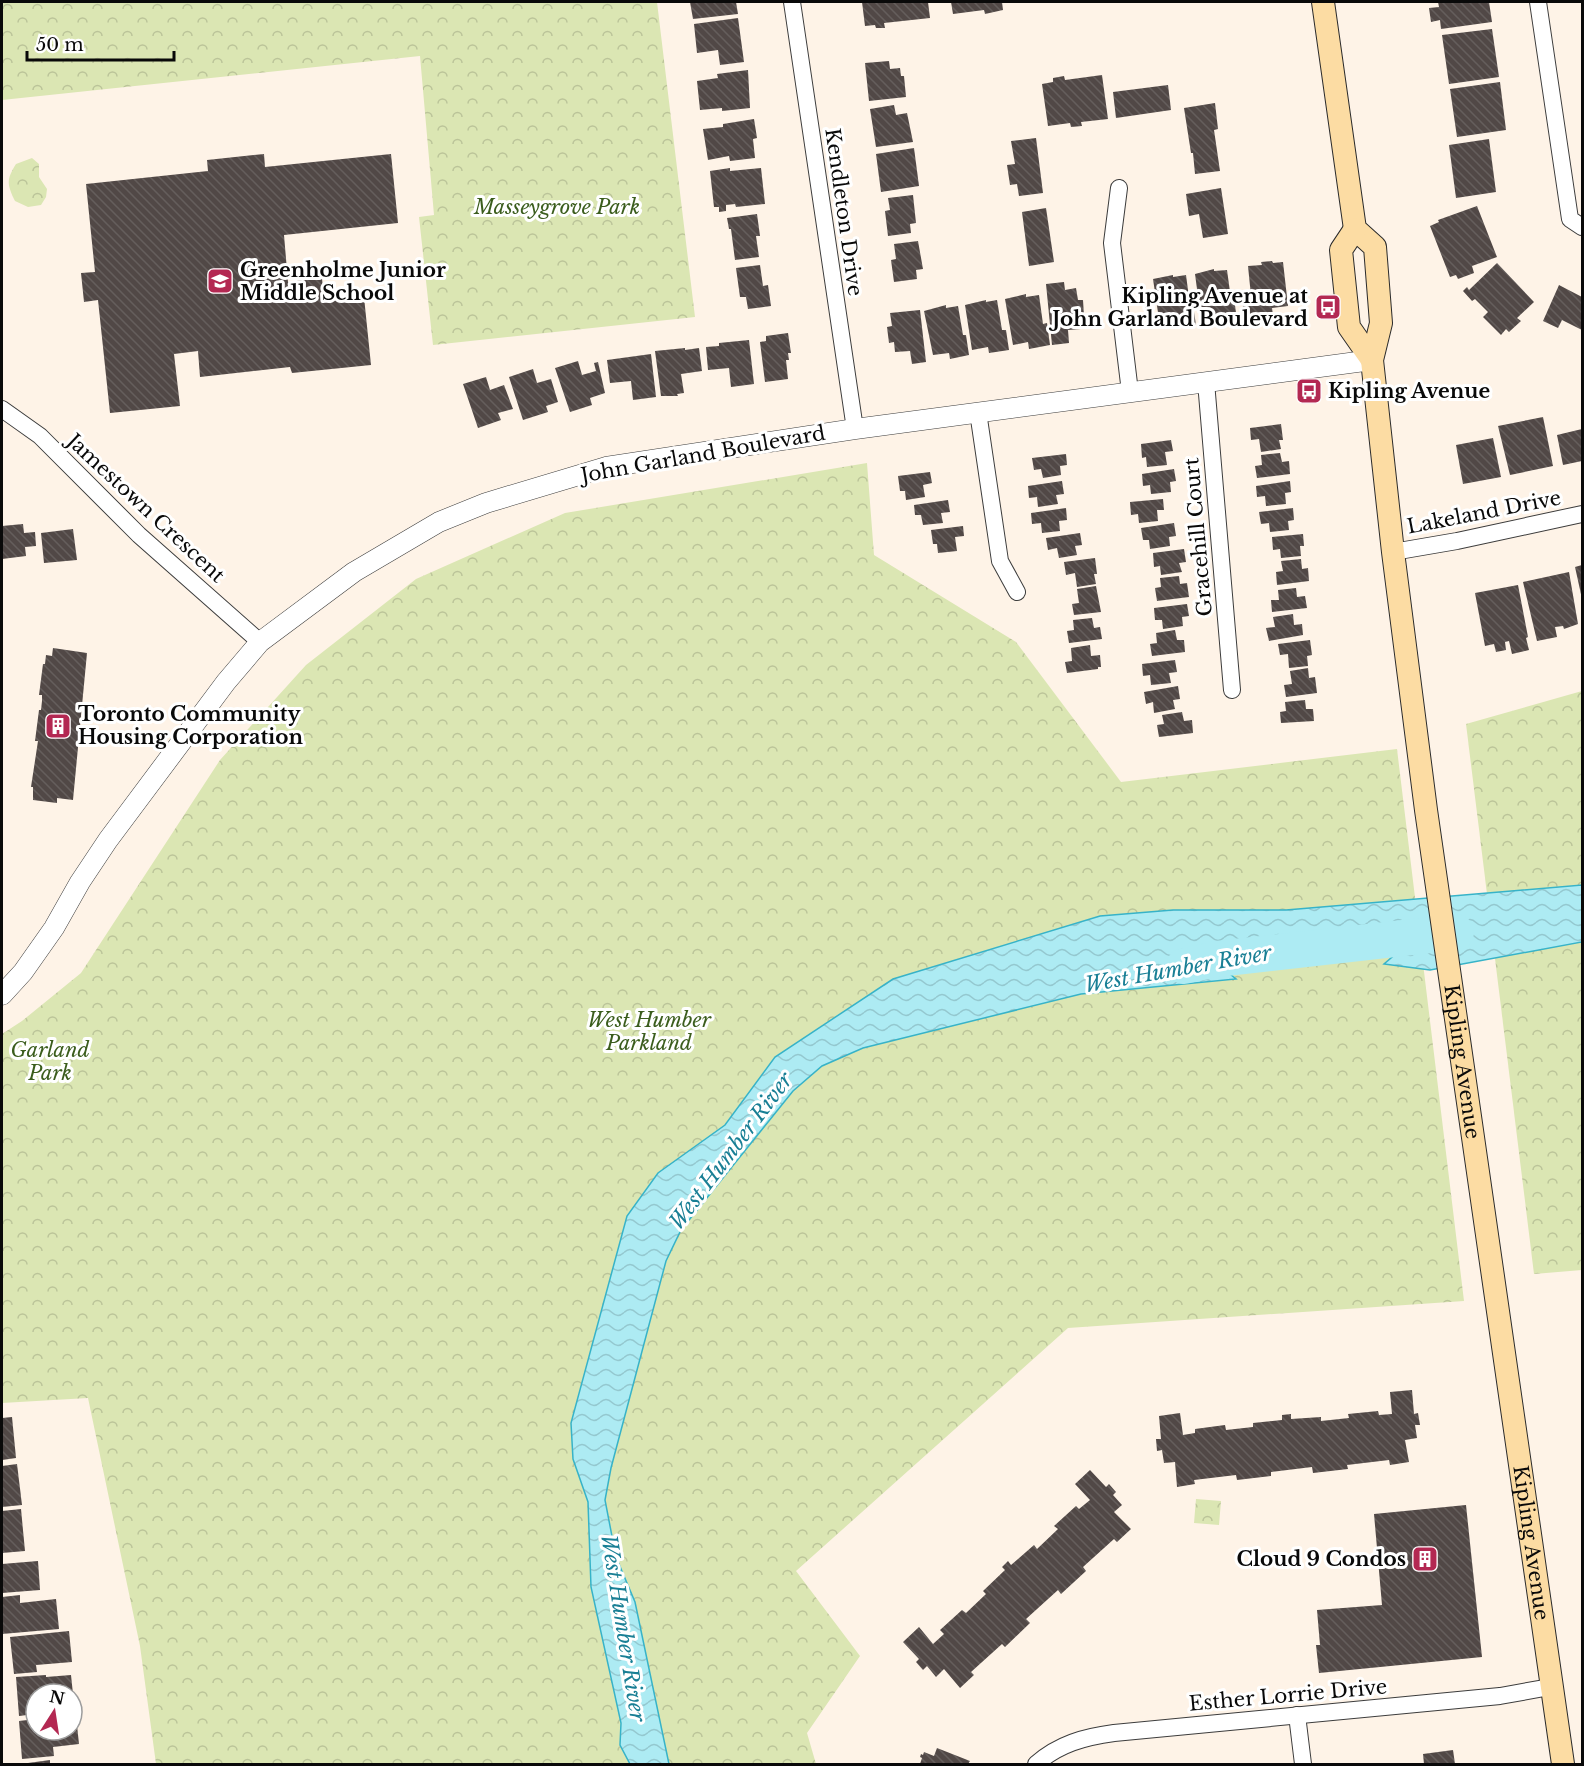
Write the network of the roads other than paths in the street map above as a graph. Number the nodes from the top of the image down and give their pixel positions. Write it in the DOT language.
graph roads {
  1 [pos="792,2"];
  2 [pos="1323,2"];
  3 [pos="1538,2"];
  4 [pos="1119,188"];
  5 [pos="1582,227"];
  6 [pos="1355,229"];
  7 [pos="1372,360"];
  8 [pos="1206,382"];
  9 [pos="1130,392"];
  10 [pos="2,409"];
  11 [pos="978,412"];
  12 [pos="855,429"];
  13 [pos="1582,514"];
  14 [pos="1393,552"];
  15 [pos="1017,592"];
  16 [pos="260,642"];
  17 [pos="1232,690"];
  18 [pos="2,995"];
  19 [pos="1550,1687"];
  20 [pos="1297,1715"];
  21 [pos="1036,1764"];
  22 [pos="1304,1764"];
  23 [pos="1563,1764"];
  1 -- 12 [label="street, Kendleton Drive"];
  2 -- 6 [label="main road"];
  3 -- 5 [label="street"];
  4 -- 9 [label="street"];
  6 -- 7 [label="main road, Kipling Avenue"];
  6 -- 7 [label="main road, Kipling Avenue"];
  7 -- 8 [label="street, John Garland Boulevard"];
  7 -- 14 [label="main road, Kipling Avenue"];
  8 -- 9 [label="street, John Garland Boulevard"];
  8 -- 17 [label="street, Gracehill Court"];
  9 -- 11 [label="street, John Garland Boulevard"];
  10 -- 16 [label="street, Jamestown Crescent"];
  11 -- 12 [label="street, John Garland Boulevard"];
  11 -- 15 [label="street"];
  12 -- 16 [label="street, John Garland Boulevard"];
  13 -- 14 [label="street, Lakeland Drive"];
  14 -- 19 [label="main road, Kipling Avenue"];
  16 -- 18 [label="street, John Garland Boulevard"];
  19 -- 20 [label="street, Esther Lorrie Drive"];
  19 -- 23 [label="main road, Kipling Avenue"];
  20 -- 21 [label="street, Esther Lorrie Drive"];
  20 -- 22 [label="street"];
}
